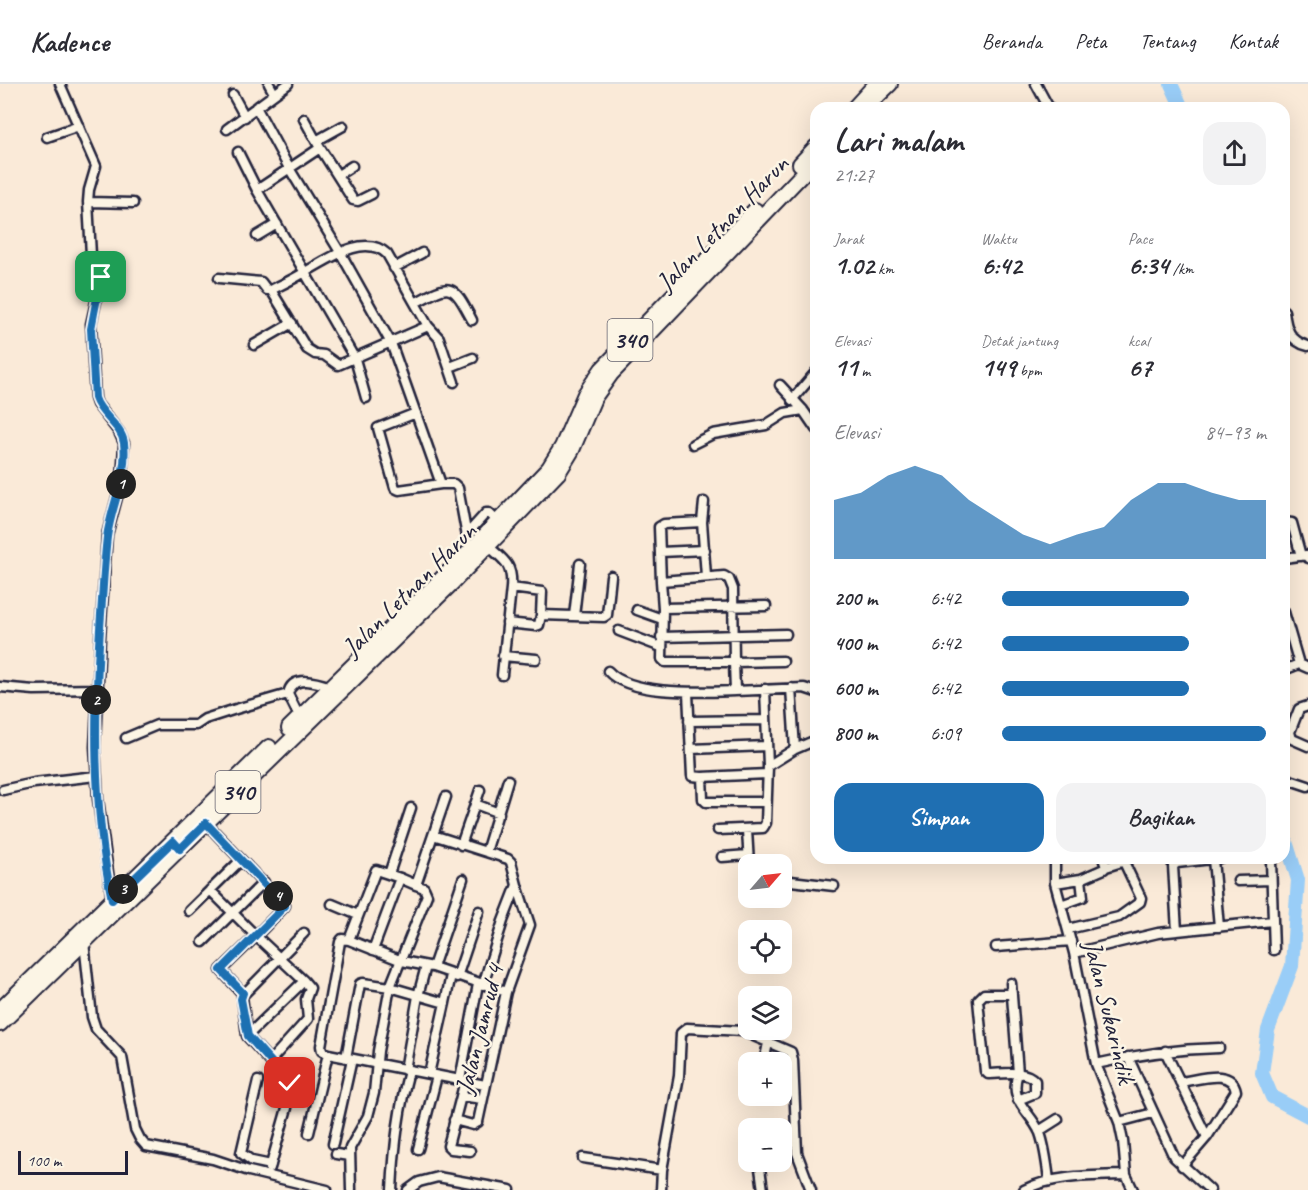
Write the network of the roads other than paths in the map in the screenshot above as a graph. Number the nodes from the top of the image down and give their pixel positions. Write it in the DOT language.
graph roads {
  1 [pos="60,84"];
  2 [pos="269,84"];
  3 [pos="288,84"];
  4 [pos="890,84"];
  5 [pos="1036,84"];
  6 [pos="274,93"];
  7 [pos="233,95"];
  8 [pos="865,98"];
  9 [pos="1046,102"];
  10 [pos="256,106"];
  11 [pos="245,117"];
  12 [pos="304,119"];
  13 [pos="79,126"];
  14 [pos="343,126"];
  15 [pos="227,129"];
  16 [pos="47,137"];
  17 [pos="318,145"];
  18 [pos="238,152"];
  19 [pos="810,154"];
  20 [pos="352,166"];
  21 [pos="810,166"];
  22 [pos="289,168"];
  23 [pos="338,175"];
  24 [pos="257,190"];
  25 [pos="372,194"];
  26 [pos="88,202"];
  27 [pos="133,203"];
  28 [pos="277,224"];
  29 [pos="257,236"];
  30 [pos="727,247"];
  31 [pos="340,252"];
  32 [pos="422,253"];
  33 [pos="394,268"];
  34 [pos="305,273"];
  35 [pos="219,278"];
  36 [pos="271,290"];
  37 [pos="415,303"];
  38 [pos="472,320"];
  39 [pos="292,323"];
  40 [pos="428,326"];
  41 [pos="1290,335"];
  42 [pos="391,343"];
  43 [pos="254,345"];
  44 [pos="1308,346"];
  45 [pos="473,358"];
  46 [pos="355,359"];
  47 [pos="450,367"];
  48 [pos="810,379"];
  49 [pos="454,382"];
  50 [pos="780,385"];
  51 [pos="366,398"];
  52 [pos="792,400"];
  53 [pos="803,410"];
  54 [pos="416,413"];
  55 [pos="810,420"];
  56 [pos="693,444"];
  57 [pos="441,483"];
  58 [pos="704,502"];
  59 [pos="498,521"];
  60 [pos="702,522"];
  61 [pos="1290,523"];
  62 [pos="467,534"];
  63 [pos="488,546"];
  64 [pos="705,550"];
  65 [pos="660,552"];
  66 [pos="471,555"];
  67 [pos="1304,557"];
  68 [pos="580,564"];
  69 [pos="611,576"];
  70 [pos="706,576"];
  71 [pos="661,580"];
  72 [pos="511,588"];
  73 [pos="766,606"];
  74 [pos="663,608"];
  75 [pos="732,608"];
  76 [pos="637,610"];
  77 [pos="541,615"];
  78 [pos="574,616"];
  79 [pos="662,619"];
  80 [pos="507,623"];
  81 [pos="1290,628"];
  82 [pos="619,631"];
  83 [pos="786,634"];
  84 [pos="732,636"];
  85 [pos="661,637"];
  86 [pos="661,647"];
  87 [pos="503,656"];
  88 [pos="536,659"];
  89 [pos="783,661"];
  90 [pos="734,662"];
  91 [pos="1304,666"];
  92 [pos="608,670"];
  93 [pos="502,675"];
  94 [pos="338,685"];
  95 [pos="0,687"];
  96 [pos="97,688"];
  97 [pos="791,688"];
  98 [pos="765,689"];
  99 [pos="810,690"];
  100 [pos="735,691"];
  101 [pos="688,693"];
  102 [pos="288,694"];
  103 [pos="1308,706"];
  104 [pos="300,717"];
  105 [pos="766,720"];
  106 [pos="689,721"];
  107 [pos="126,738"];
  108 [pos="810,743"];
  109 [pos="767,746"];
  110 [pos="1308,746"];
  111 [pos="691,748"];
  112 [pos="795,749"];
  113 [pos="767,770"];
  114 [pos="96,776"];
  115 [pos="702,777"];
  116 [pos="508,780"];
  117 [pos="1290,780"];
  118 [pos="1308,786"];
  119 [pos="3,790"];
  120 [pos="480,790"];
  121 [pos="446,797"];
  122 [pos="766,802"];
  123 [pos="475,804"];
  124 [pos="411,808"];
  125 [pos="499,813"];
  126 [pos="206,823"];
  127 [pos="718,830"];
  128 [pos="747,830"];
  129 [pos="433,835"];
  130 [pos="176,845"];
  131 [pos="461,845"];
  132 [pos="486,852"];
  133 [pos="748,854"];
  134 [pos="722,857"];
  135 [pos="738,859"];
  136 [pos="241,860"];
  137 [pos="1055,864"];
  138 [pos="1101,864"];
  139 [pos="1127,864"];
  140 [pos="1176,864"];
  141 [pos="1217,864"];
  142 [pos="1271,864"];
  143 [pos="389,874"];
  144 [pos="400,878"];
  145 [pos="463,879"];
  146 [pos="1081,879"];
  147 [pos="1271,880"];
  148 [pos="792,881"];
  149 [pos="1238,881"];
  150 [pos="264,882"];
  151 [pos="1055,883"];
  152 [pos="416,885"];
  153 [pos="517,885"];
  154 [pos="834,886"];
  155 [pos="210,890"];
  156 [pos="112,900"];
  157 [pos="332,904"];
  158 [pos="1061,905"];
  159 [pos="189,911"];
  160 [pos="480,911"];
  161 [pos="233,913"];
  162 [pos="358,915"];
  163 [pos="1272,921"];
  164 [pos="1219,927"];
  165 [pos="1068,929"];
  166 [pos="1177,931"];
  167 [pos="304,933"];
  168 [pos="256,936"];
  169 [pos="349,940"];
  170 [pos="1071,941"];
  171 [pos="84,942"];
  172 [pos="203,942"];
  173 [pos="996,946"];
  174 [pos="373,950"];
  175 [pos="1274,950"];
  176 [pos="1074,953"];
  177 [pos="280,957"];
  178 [pos="402,961"];
  179 [pos="53,965"];
  180 [pos="429,967"];
  181 [pos="454,976"];
  182 [pos="304,981"];
  183 [pos="1011,983"];
  184 [pos="480,984"];
  185 [pos="390,987"];
  186 [pos="506,992"];
  187 [pos="243,993"];
  188 [pos="1012,994"];
  189 [pos="418,996"];
  190 [pos="445,1002"];
  191 [pos="1,1006"];
  192 [pos="0,1024"];
  193 [pos="738,1030"];
  194 [pos="248,1036"];
  195 [pos="762,1040"];
  196 [pos="768,1043"];
  197 [pos="1220,1048"];
  198 [pos="1165,1051"];
  199 [pos="766,1052"];
  200 [pos="328,1054"];
  201 [pos="1128,1057"];
  202 [pos="349,1059"];
  203 [pos="270,1061"];
  204 [pos="377,1063"];
  205 [pos="1096,1064"];
  206 [pos="407,1071"];
  207 [pos="1018,1073"];
  208 [pos="433,1075"];
  209 [pos="462,1080"];
  210 [pos="258,1081"];
  211 [pos="1180,1082"];
  212 [pos="290,1083"];
  213 [pos="485,1085"];
  214 [pos="462,1096"];
  215 [pos="482,1100"];
  216 [pos="1018,1100"];
  217 [pos="287,1108"];
  218 [pos="1153,1113"];
  219 [pos="1058,1119"];
  220 [pos="454,1120"];
  221 [pos="1119,1122"];
  222 [pos="1039,1131"];
  223 [pos="309,1133"];
  224 [pos="1207,1137"];
  225 [pos="333,1144"];
  226 [pos="418,1149"];
  227 [pos="470,1151"];
  228 [pos="336,1154"];
  229 [pos="349,1156"];
  230 [pos="583,1158"];
  231 [pos="271,1165"];
  232 [pos="1182,1166"];
  233 [pos="662,1170"];
  234 [pos="761,1172"];
  235 [pos="267,1175"];
  236 [pos="1126,1175"];
  237 [pos="1049,1180"];
  238 [pos="327,1190"];
  239 [pos="351,1190"];
  240 [pos="392,1190"];
  241 [pos="408,1190"];
  242 [pos="510,1190"];
  243 [pos="660,1190"];
  244 [pos="763,1190"];
  245 [pos="811,1190"];
  246 [pos="1024,1190"];
  247 [pos="1133,1190"];
  248 [pos="1210,1190"];
  1 -- 13 [label="street"];
  2 -- 6 [label="street"];
  3 -- 6 [label="street"];
  4 -- 8 [label="main road"];
  5 -- 9 [label="street"];
  6 -- 10 [label="street"];
  7 -- 11 [label="street"];
  10 -- 11 [label="street"];
  10 -- 22 [label="street"];
  11 -- 15 [label="street"];
  12 -- 17 [label="street"];
  13 -- 16 [label="street"];
  13 -- 26 [label="street"];
  14 -- 17 [label="street"];
  17 -- 22 [label="street"];
  17 -- 23 [label="street"];
  18 -- 24 [label="street"];
  19 -- 30 [label="main road, Jalan Letnan Harun / 340"];
  20 -- 23 [label="street"];
  21 -- 30 [label="main road, Jalan Letnan Harun / 340"];
  22 -- 24 [label="street"];
  22 -- 31 [label="street"];
  23 -- 25 [label="street"];
  24 -- 28 [label="street"];
  26 -- 27 [label="street"];
  26 -- 96 [label="street"];
  28 -- 29 [label="street"];
  28 -- 34 [label="street"];
  30 -- 59 [label="main road, Jalan Letnan Harun / 340"];
  30 -- 63 [label="main road, Jalan Letnan Harun / 340"];
  31 -- 33 [label="street"];
  31 -- 34 [label="street"];
  31 -- 42 [label="street"];
  32 -- 33 [label="street"];
  33 -- 37 [label="street"];
  34 -- 36 [label="street"];
  34 -- 46 [label="street"];
  35 -- 36 [label="street"];
  36 -- 39 [label="street"];
  37 -- 38 [label="street"];
  37 -- 40 [label="street"];
  39 -- 43 [label="street"];
  39 -- 46 [label="street"];
  40 -- 42 [label="street"];
  40 -- 47 [label="street"];
  41 -- 44 [label="street"];
  42 -- 46 [label="street"];
  42 -- 54 [label="street"];
  45 -- 47 [label="street"];
  46 -- 51 [label="street"];
  47 -- 49 [label="street"];
  48 -- 52 [label="street"];
  50 -- 52 [label="street"];
  52 -- 53 [label="street"];
  53 -- 55 [label="street"];
  53 -- 56 [label="street"];
  54 -- 57 [label="street"];
  54 -- 57 [label="street"];
  57 -- 62 [label="street"];
  58 -- 60 [label="street"];
  59 -- 62 [label="street"];
  59 -- 66 [label="main road, Jalan Letnan Harun / 340"];
  60 -- 64 [label="street"];
  60 -- 65 [label="street"];
  61 -- 67 [label="street"];
  62 -- 66 [label="street"];
  63 -- 66 [label="main road, Jalan Letnan Harun / 340"];
  63 -- 72 [label="street"];
  64 -- 65 [label="street"];
  64 -- 70 [label="street"];
  65 -- 71 [label="street"];
  66 -- 94 [label="main road, Jalan Letnan Harun / 340"];
  68 -- 78 [label="street"];
  69 -- 78 [label="street"];
  70 -- 71 [label="street"];
  70 -- 75 [label="street"];
  71 -- 74 [label="street"];
  72 -- 77 [label="street"];
  72 -- 80 [label="street"];
  73 -- 75 [label="street"];
  74 -- 75 [label="street"];
  74 -- 79 [label="street"];
  75 -- 84 [label="street"];
  76 -- 79 [label="street"];
  77 -- 78 [label="street"];
  77 -- 80 [label="street"];
  79 -- 85 [label="street"];
  80 -- 87 [label="street"];
  81 -- 91 [label="street"];
  82 -- 86 [label="street"];
  83 -- 84 [label="street"];
  84 -- 85 [label="street"];
  84 -- 90 [label="street"];
  85 -- 86 [label="street"];
  86 -- 90 [label="street"];
  87 -- 88 [label="street"];
  87 -- 93 [label="street"];
  89 -- 90 [label="street"];
  90 -- 100 [label="street"];
  92 -- 101 [label="street"];
  94 -- 102 [label="street"];
  94 -- 104 [label="main road, Jalan Letnan Harun / 340"];
  94 -- 126 [label="main road, Jalan Letnan Harun / 340"];
  95 -- 96 [label="street"];
  96 -- 114 [label="street"];
  97 -- 98 [label="street"];
  97 -- 99 [label="street"];
  97 -- 112 [label="street"];
  98 -- 100 [label="street"];
  98 -- 105 [label="street"];
  100 -- 101 [label="street"];
  101 -- 106 [label="street"];
  102 -- 104 [label="street"];
  102 -- 107 [label="street"];
  103 -- 110 [label="street"];
  104 -- 130 [label="main road, Jalan Letnan Harun / 340"];
  105 -- 106 [label="street"];
  105 -- 109 [label="street"];
  106 -- 111 [label="street"];
  108 -- 112 [label="street"];
  109 -- 111 [label="street"];
  109 -- 113 [label="street"];
  111 -- 115 [label="street"];
  112 -- 113 [label="street"];
  113 -- 115 [label="street"];
  113 -- 122 [label="street"];
  114 -- 119 [label="street"];
  114 -- 156 [label="street"];
  115 -- 122 [label="street"];
  116 -- 125 [label="street"];
  117 -- 118 [label="street"];
  120 -- 123 [label="street"];
  121 -- 129 [label="street"];
  122 -- 128 [label="street"];
  123 -- 125 [label="street"];
  123 -- 131 [label="street"];
  124 -- 143 [label="street"];
  125 -- 132 [label="street"];
  126 -- 130 [label="main road, Jalan Letnan Harun / 340"];
  126 -- 136 [label="street"];
  127 -- 128 [label="street"];
  128 -- 133 [label="street"];
  129 -- 131 [label="street"];
  129 -- 152 [label="street"];
  130 -- 156 [label="main road, Jalan Letnan Harun / 340"];
  130 -- 171 [label="main road, Jalan Letnan Harun / 340"];
  131 -- 132 [label="street"];
  132 -- 153 [label="street"];
  134 -- 135 [label="street"];
  136 -- 150 [label="street"];
  136 -- 155 [label="street"];
  137 -- 151 [label="street, Jalan Sukarindik"];
  138 -- 146 [label="street"];
  139 -- 165 [label="street"];
  140 -- 166 [label="street"];
  141 -- 164 [label="street"];
  142 -- 147 [label="street"];
  143 -- 144 [label="street"];
  143 -- 162 [label="street"];
  144 -- 152 [label="street"];
  144 -- 174 [label="street"];
  145 -- 180 [label="street"];
  146 -- 151 [label="street"];
  146 -- 158 [label="street"];
  147 -- 149 [label="street"];
  147 -- 163 [label="street"];
  148 -- 154 [label="street"];
  150 -- 161 [label="street"];
  150 -- 168 [label="street"];
  151 -- 158 [label="street, Jalan Sukarindik"];
  152 -- 178 [label="street"];
  153 -- 184 [label="street"];
  153 -- 186 [label="street, Jalan Jamrud 4"];
  155 -- 159 [label="street"];
  155 -- 161 [label="street"];
  156 -- 179 [label="main road, Jalan Letnan Harun / 340"];
  157 -- 162 [label="street"];
  158 -- 165 [label="street, Jalan Sukarindik"];
  160 -- 181 [label="street"];
  161 -- 168 [label="street"];
  161 -- 172 [label="street"];
  162 -- 169 [label="street"];
  163 -- 164 [label="street"];
  163 -- 175 [label="street"];
  164 -- 166 [label="street"];
  165 -- 170 [label="street, Jalan Sukarindik"];
  166 -- 176 [label="street"];
  167 -- 177 [label="street"];
  168 -- 177 [label="street"];
  168 -- 187 [label="street"];
  169 -- 174 [label="street"];
  169 -- 200 [label="street"];
  170 -- 173 [label="street"];
  170 -- 176 [label="street, Jalan Sukarindik"];
  171 -- 179 [label="main road, Jalan Letnan Harun / 340"];
  171 -- 235 [label="street"];
  174 -- 178 [label="street"];
  176 -- 205 [label="street, Jalan Sukarindik"];
  177 -- 182 [label="street"];
  177 -- 187 [label="street"];
  178 -- 180 [label="street"];
  178 -- 185 [label="street"];
  179 -- 191 [label="main road, Jalan Letnan Harun / 340"];
  179 -- 192 [label="main road, Jalan Letnan Harun / 340"];
  180 -- 181 [label="street"];
  180 -- 189 [label="street"];
  181 -- 184 [label="street"];
  181 -- 190 [label="street"];
  182 -- 194 [label="street"];
  182 -- 203 [label="street"];
  183 -- 188 [label="street"];
  184 -- 186 [label="street"];
  184 -- 209 [label="street"];
  185 -- 189 [label="street"];
  185 -- 202 [label="street"];
  185 -- 204 [label="street"];
  186 -- 213 [label="street, Jalan Jamrud 4"];
  187 -- 194 [label="street"];
  188 -- 207 [label="street"];
  188 -- 207 [label="street"];
  189 -- 190 [label="street"];
  189 -- 206 [label="street"];
  190 -- 208 [label="street"];
  193 -- 233 [label="street"];
  194 -- 203 [label="street"];
  195 -- 196 [label="street"];
  196 -- 199 [label="street"];
  196 -- 245 [label="street"];
  197 -- 198 [label="street"];
  198 -- 201 [label="street"];
  198 -- 211 [label="street"];
  200 -- 202 [label="street"];
  200 -- 223 [label="street"];
  201 -- 205 [label="street"];
  201 -- 218 [label="street"];
  202 -- 204 [label="street"];
  202 -- 225 [label="street"];
  203 -- 212 [label="street"];
  204 -- 206 [label="street"];
  204 -- 229 [label="street"];
  205 -- 221 [label="street, Jalan Sukarindik"];
  206 -- 208 [label="street"];
  206 -- 240 [label="street"];
  207 -- 216 [label="street"];
  207 -- 216 [label="street"];
  208 -- 209 [label="street"];
  208 -- 226 [label="street"];
  209 -- 213 [label="street"];
  209 -- 214 [label="street"];
  210 -- 231 [label="street"];
  211 -- 224 [label="street"];
  211 -- 224 [label="street"];
  213 -- 215 [label="street, Jalan Jamrud 4"];
  214 -- 215 [label="street"];
  214 -- 220 [label="street"];
  215 -- 220 [label="street, Jalan Jamrud 4"];
  216 -- 222 [label="street"];
  217 -- 231 [label="street"];
  218 -- 221 [label="street"];
  218 -- 232 [label="street"];
  219 -- 222 [label="street"];
  220 -- 227 [label="street"];
  221 -- 236 [label="street, Jalan Sukarindik"];
  222 -- 237 [label="street"];
  224 -- 232 [label="street"];
  228 -- 229 [label="street"];
  229 -- 239 [label="street"];
  230 -- 233 [label="street"];
  231 -- 235 [label="street"];
  232 -- 248 [label="street"];
  233 -- 243 [label="street"];
  234 -- 244 [label="street"];
  235 -- 238 [label="street"];
  236 -- 237 [label="street"];
  236 -- 247 [label="street, Jalan Sukarindik"];
  237 -- 246 [label="street"];
  241 -- 242 [label="street"];
}
